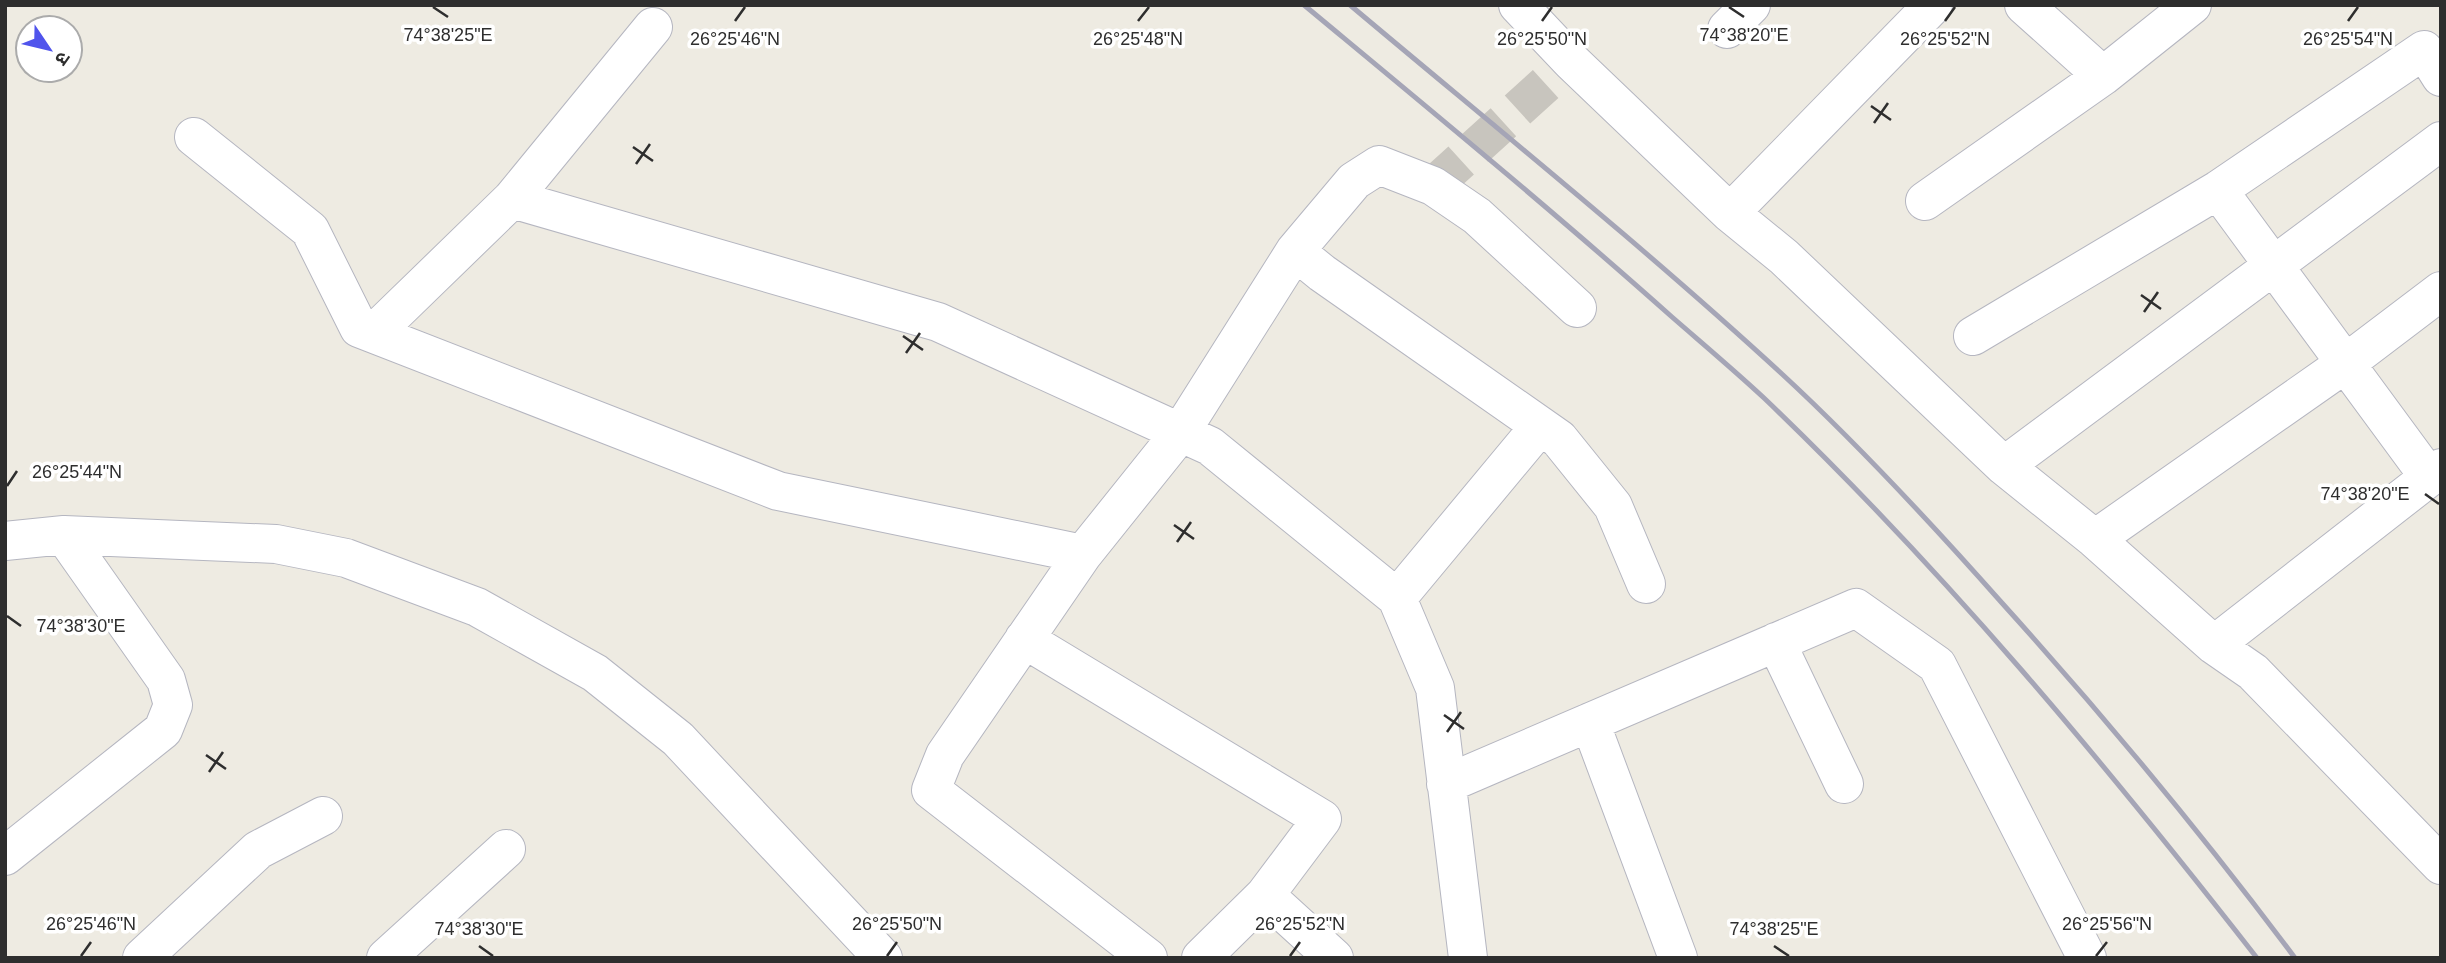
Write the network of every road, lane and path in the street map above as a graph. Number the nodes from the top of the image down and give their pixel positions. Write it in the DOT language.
graph roads {
  1 [pos="1933,5"];
  2 [pos="2024,5"];
  3 [pos="2192,5"];
  4 [pos="1523,11"];
  5 [pos="653,27"];
  6 [pos="2103,76"];
  7 [pos="2441,77"];
  8 [pos="194,137"];
  9 [pos="2441,141"];
  10 [pos="2217,190"];
  11 [pos="512,199"];
  12 [pos="1925,201"];
  13 [pos="1730,213"];
  14 [pos="1295,251"];
  15 [pos="2274,267"];
  16 [pos="2441,291"];
  17 [pos="1577,308"];
  18 [pos="374,333"];
  19 [pos="1973,336"];
  20 [pos="2347,363"];
  21 [pos="1540,426"];
  22 [pos="1180,433"];
  23 [pos="2004,466"];
  24 [pos="2435,472"];
  25 [pos="64,535"];
  26 [pos="2095,538"];
  27 [pos="5,541"];
  28 [pos="1083,554"];
  29 [pos="1646,584"];
  30 [pos="1397,598"];
  31 [pos="1024,639"];
  32 [pos="1776,642"];
  33 [pos="2214,645"];
  34 [pos="1590,722"];
  35 [pos="1446,784"];
  36 [pos="1844,784"];
  37 [pos="323,816"];
  38 [pos="506,849"];
  39 [pos="5,856"];
  40 [pos="2441,865"];
  41 [pos="1265,895"];
  42 [pos="142,958"];
  43 [pos="386,958"];
  44 [pos="883,958"];
  45 [pos="1148,958"];
  46 [pos="1201,958"];
  47 [pos="1334,958"];
  48 [pos="1468,958"];
  49 [pos="1678,958"];
  50 [pos="2087,958"];
  1 -- 13 [label="street"];
  2 -- 6 [label="street"];
  3 -- 6 [label="street"];
  4 -- 13 [label="street"];
  5 -- 11 [label="street"];
  6 -- 12 [label="street"];
  7 -- 10 [label="street"];
  8 -- 18 [label="street"];
  9 -- 15 [label="street"];
  10 -- 15 [label="street"];
  10 -- 19 [label="street"];
  11 -- 18 [label="street"];
  11 -- 22 [label="street"];
  13 -- 23 [label="street"];
  14 -- 17 [label="street"];
  14 -- 21 [label="street"];
  14 -- 22 [label="street"];
  15 -- 20 [label="street"];
  15 -- 23 [label="street"];
  16 -- 20 [label="street"];
  18 -- 28 [label="street"];
  20 -- 24 [label="street"];
  20 -- 26 [label="street"];
  21 -- 29 [label="street"];
  21 -- 30 [label="street"];
  22 -- 28 [label="street"];
  22 -- 30 [label="street"];
  23 -- 26 [label="street"];
  24 -- 33 [label="street"];
  25 -- 27 [label="street"];
  25 -- 39 [label="street"];
  25 -- 44 [label="street"];
  26 -- 33 [label="street"];
  28 -- 31 [label="street"];
  30 -- 35 [label="street"];
  31 -- 41 [label="street"];
  31 -- 45 [label="street"];
  32 -- 34 [label="street"];
  32 -- 36 [label="street"];
  32 -- 50 [label="street"];
  33 -- 40 [label="street"];
  34 -- 35 [label="street"];
  34 -- 49 [label="street"];
  35 -- 48 [label="street"];
  37 -- 42 [label="street"];
  38 -- 43 [label="street"];
  41 -- 46 [label="street"];
  41 -- 47 [label="street"];
}
